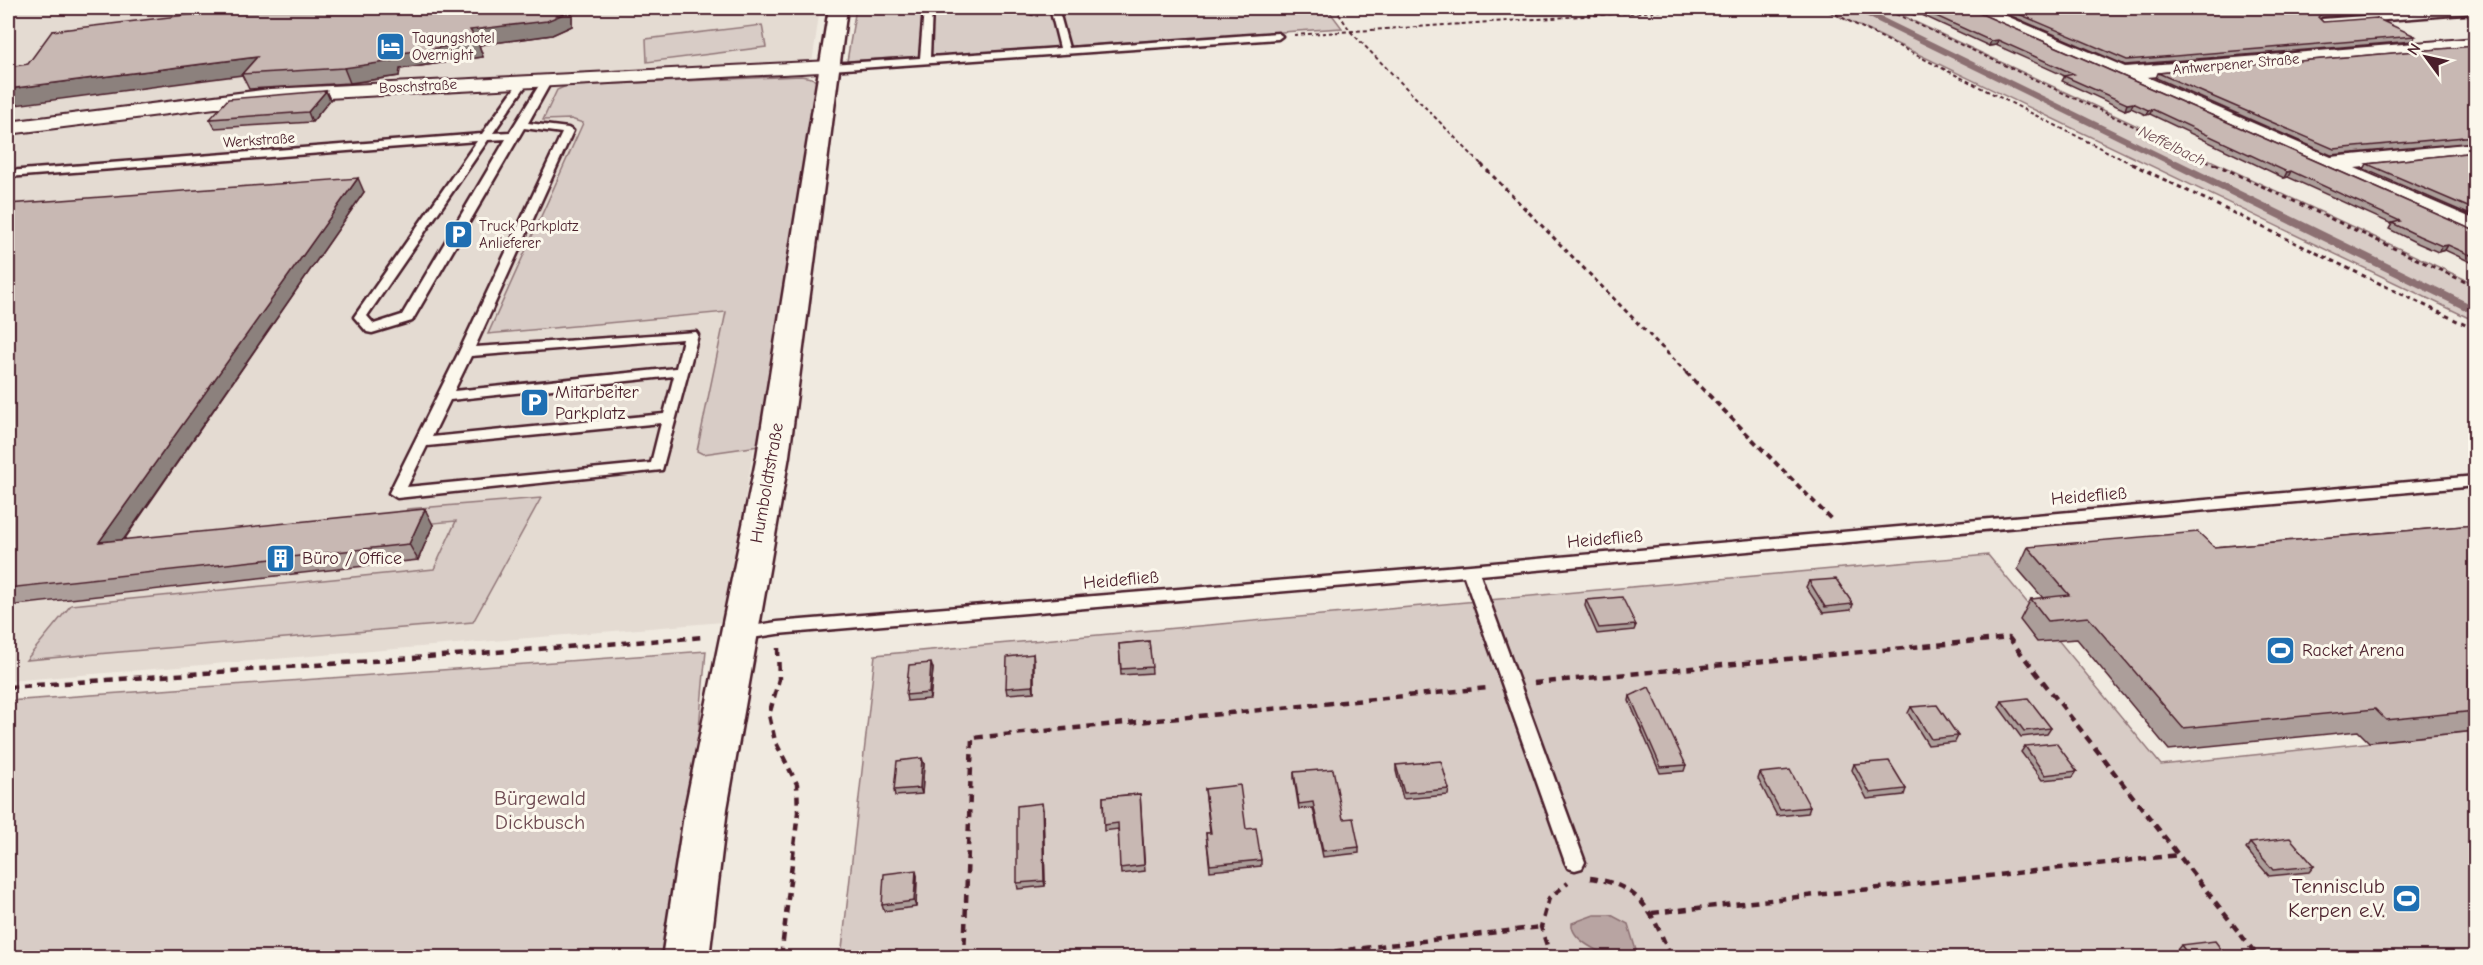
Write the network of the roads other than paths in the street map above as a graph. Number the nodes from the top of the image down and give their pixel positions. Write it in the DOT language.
graph roads {
  1 [pos="838,8"];
  2 [pos="928,8"];
  3 [pos="1054,8"];
  4 [pos="1974,8"];
  5 [pos="2471,8"];
  6 [pos="2475,10"];
  7 [pos="2322,22"];
  8 [pos="1278,36"];
  9 [pos="2475,43"];
  10 [pos="1065,50"];
  11 [pos="925,60"];
  12 [pos="831,67"];
  13 [pos="2120,74"];
  14 [pos="547,80"];
  15 [pos="524,81"];
  16 [pos="523,125"];
  17 [pos="8,128"];
  18 [pos="513,135"];
  19 [pos="484,138"];
  20 [pos="2475,149"];
  21 [pos="2325,164"];
  22 [pos="8,174"];
  23 [pos="2475,229"];
  24 [pos="466,352"];
  25 [pos="682,371"];
  26 [pos="445,396"];
  27 [pos="670,418"];
  28 [pos="422,442"];
  29 [pos="2475,481"];
  30 [pos="1470,570"];
  31 [pos="757,631"];
  32 [pos="1578,871"];
  33 [pos="685,957"];
  1 -- 12 [label="street, Humboldtstraße"];
  2 -- 11 [label="lane"];
  3 -- 10 [label="lane"];
  4 -- 13 [label="street, Antwerpener Straße"];
  5 -- 6 [label="street"];
  6 -- 7 [label="lane"];
  8 -- 10 [label="lane"];
  9 -- 13 [label="street, Antwerpener Straße"];
  10 -- 11 [label="lane"];
  11 -- 12 [label="lane"];
  12 -- 14 [label="street, Boschstraße"];
  12 -- 31 [label="street, Humboldtstraße"];
  13 -- 21 [label="street, Antwerpener Straße"];
  14 -- 15 [label="street, Boschstraße"];
  14 -- 16 [label="lane"];
  15 -- 17 [label="street, Boschstraße"];
  15 -- 19 [label="lane"];
  16 -- 18 [label="lane"];
  16 -- 24 [label="lane"];
  18 -- 19 [label="lane, Werkstraße"];
  18 -- 19 [label="lane"];
  19 -- 22 [label="lane, Werkstraße"];
  20 -- 21 [label="street, Antwerpener Straße"];
  21 -- 23 [label="street, Antwerpener Straße"];
  24 -- 25 [label="lane"];
  24 -- 26 [label="lane"];
  25 -- 26 [label="lane"];
  25 -- 27 [label="lane"];
  26 -- 28 [label="lane"];
  27 -- 28 [label="lane"];
  27 -- 28 [label="lane"];
  29 -- 30 [label="lane, Heidefließ"];
  30 -- 31 [label="lane, Heidefließ"];
  30 -- 32 [label="lane"];
  31 -- 33 [label="street, Humboldtstraße"];
}
